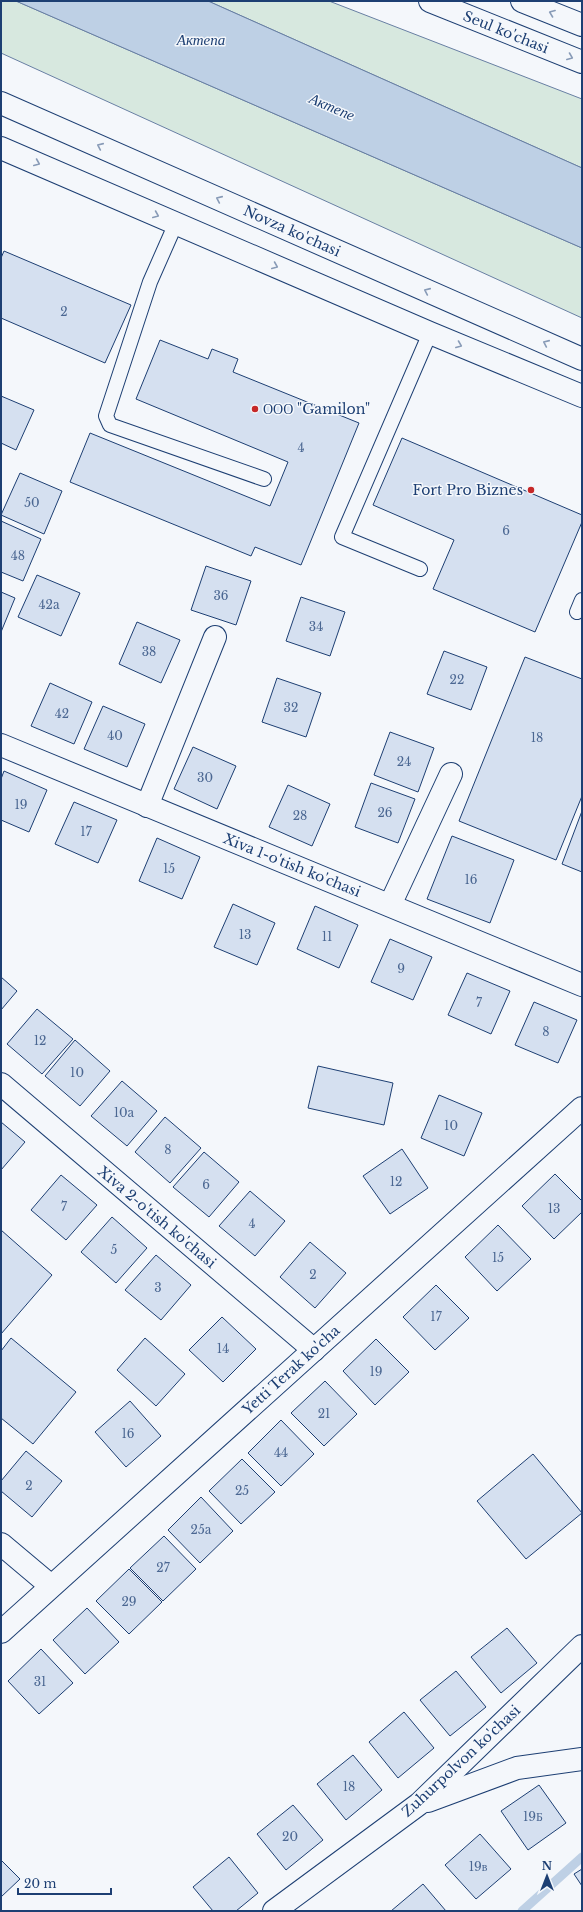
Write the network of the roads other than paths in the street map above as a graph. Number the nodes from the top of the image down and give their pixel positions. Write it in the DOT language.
graph roads {
  1 [pos="430,1"];
  2 [pos="522,1"];
  3 [pos="582,25"];
  4 [pos="582,62"];
  5 [pos="1,103"];
  6 [pos="1,148"];
  7 [pos="176,224"];
  8 [pos="430,334"];
  9 [pos="582,359"];
  10 [pos="582,396"];
  11 [pos="264,479"];
  12 [pos="420,569"];
  13 [pos="216,637"];
  14 [pos="1,745"];
  15 [pos="451,774"];
  16 [pos="147,806"];
  17 [pos="390,905"];
  18 [pos="582,985"];
  19 [pos="1,1084"];
  20 [pos="582,1108"];
  21 [pos="314,1350"];
  22 [pos="1,1544"];
  23 [pos="51,1586"];
  24 [pos="1,1632"];
  25 [pos="582,1646"];
  26 [pos="582,1759"];
  27 [pos="419,1804"];
  28 [pos="274,1911"];
  1 -- 4 [label="street, Seul ko'chasi, one-way"];
  3 -- 2 [label="street, one-way"];
  9 -- 5 [label="street, Novza ko'chasi, one-way"];
  6 -- 7 [label="street, one-way"];
  7 -- 8 [label="street, one-way"];
  7 -- 11 [label="lane"];
  8 -- 10 [label="street, one-way"];
  8 -- 12 [label="lane"];
  13 -- 16 [label="street"];
  14 -- 16 [label="street, Xiva 1-o'tish ko'chasi"];
  15 -- 17 [label="street"];
  16 -- 17 [label="street, Xiva 1-o'tish ko'chasi"];
  17 -- 18 [label="street, Xiva 1-o'tish ko'chasi"];
  19 -- 21 [label="street, Xiva 2-o'tish ko'chasi"];
  20 -- 21 [label="street, Yetti Terak ko'cha"];
  21 -- 23 [label="street, Yetti Terak ko'cha"];
  22 -- 23 [label="street"];
  23 -- 24 [label="street, Yetti Terak ko'cha"];
  25 -- 27 [label="street, Zuhurpolvon ko'chasi"];
  26 -- 27 [label="street"];
  27 -- 28 [label="street, Zuhurpolvon ko'chasi"];
}
